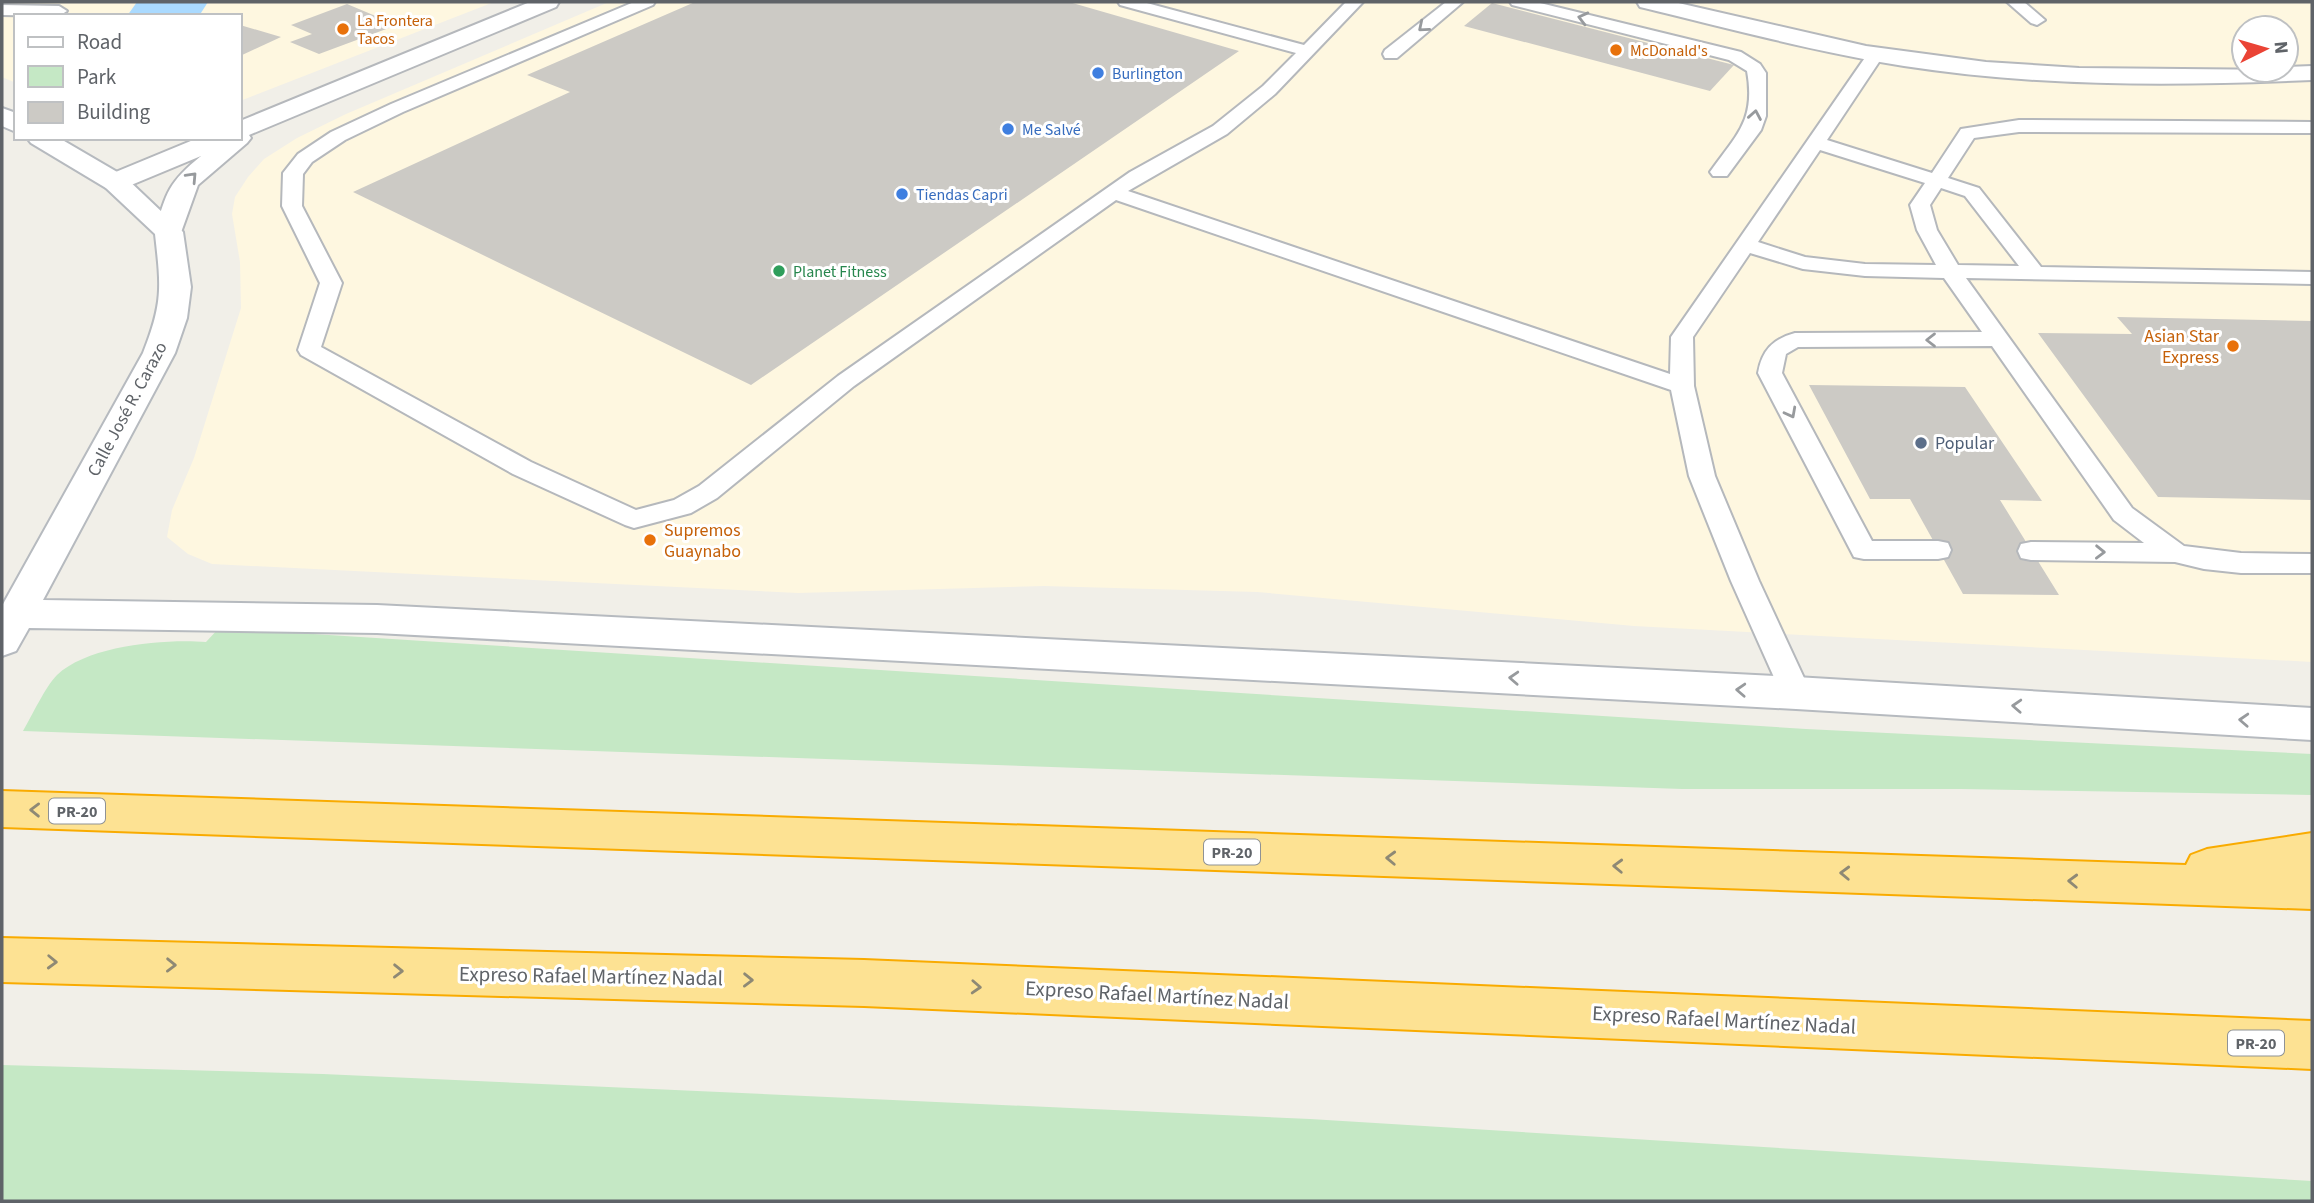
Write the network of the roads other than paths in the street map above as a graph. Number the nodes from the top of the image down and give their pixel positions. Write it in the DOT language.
graph roads {
  1 [pos="7,2"];
  2 [pos="548,2"];
  3 [pos="647,2"];
  4 [pos="1126,2"];
  5 [pos="1354,2"];
  6 [pos="1455,2"];
  7 [pos="1518,2"];
  8 [pos="1648,2"];
  9 [pos="2015,2"];
  10 [pos="2,7"];
  11 [pos="59,11"];
  12 [pos="2038,20"];
  13 [pos="1308,51"];
  14 [pos="1877,53"];
  15 [pos="1391,54"];
  16 [pos="2312,73"];
  17 [pos="2312,127"];
  18 [pos="244,132"];
  19 [pos="43,140"];
  20 [pos="216,140"];
  21 [pos="235,140"];
  22 [pos="1817,143"];
  23 [pos="1720,173"];
  24 [pos="1937,179"];
  25 [pos="115,183"];
  26 [pos="1114,193"];
  27 [pos="169,232"];
  28 [pos="1745,245"];
  29 [pos="1951,272"];
  30 [pos="2036,274"];
  31 [pos="2312,278"];
  32 [pos="1999,340"];
  33 [pos="1682,386"];
  34 [pos="1938,550"];
  35 [pos="2031,551"];
  36 [pos="2175,553"];
  37 [pos="2312,564"];
  38 [pos="7,623"];
  39 [pos="1796,693"];
  40 [pos="2312,724"];
  41 [pos="2,809"];
  42 [pos="2312,852"];
  43 [pos="2123,883"];
  44 [pos="2312,889"];
  45 [pos="2,960"];
  46 [pos="2201,1041"];
  47 [pos="2312,1045"];
  48 [pos="2312,1068"];
  1 -- 10 [label="lane"];
  2 -- 18 [label="street"];
  3 -- 26 [label="lane"];
  4 -- 13 [label="lane"];
  5 -- 13 [label="lane"];
  6 -- 15 [label="lane, one-way"];
  23 -- 7 [label="lane, one-way"];
  8 -- 14 [label="street"];
  9 -- 12 [label="lane"];
  10 -- 11 [label="lane"];
  13 -- 26 [label="lane"];
  14 -- 16 [label="street"];
  14 -- 22 [label="lane"];
  17 -- 24 [label="lane"];
  19 -- 25 [label="street"];
  20 -- 25 [label="street"];
  27 -- 21 [label="street, one-way"];
  22 -- 24 [label="lane"];
  22 -- 28 [label="lane"];
  24 -- 29 [label="lane"];
  24 -- 30 [label="lane"];
  25 -- 27 [label="street"];
  26 -- 33 [label="lane"];
  27 -- 38 [label="street, Calle José R. Carazo"];
  28 -- 29 [label="lane"];
  28 -- 33 [label="lane"];
  29 -- 30 [label="lane"];
  29 -- 32 [label="lane"];
  30 -- 31 [label="lane"];
  32 -- 34 [label="lane, one-way"];
  32 -- 36 [label="lane"];
  33 -- 39 [label="lane"];
  35 -- 36 [label="lane, one-way"];
  36 -- 37 [label="lane"];
  39 -- 38 [label="street, one-way"];
  40 -- 39 [label="street, one-way"];
  43 -- 41 [label="highway, PR-20, one-way"];
  42 -- 43 [label="highway"];
  43 -- 44 [label="highway, PR-20"];
  45 -- 46 [label="highway, Expreso Rafael Martínez Nadal / PR-20, one-way"];
  46 -- 47 [label="highway, Expreso Rafael Martínez Nadal / PR-20"];
  46 -- 48 [label="highway"];
}
